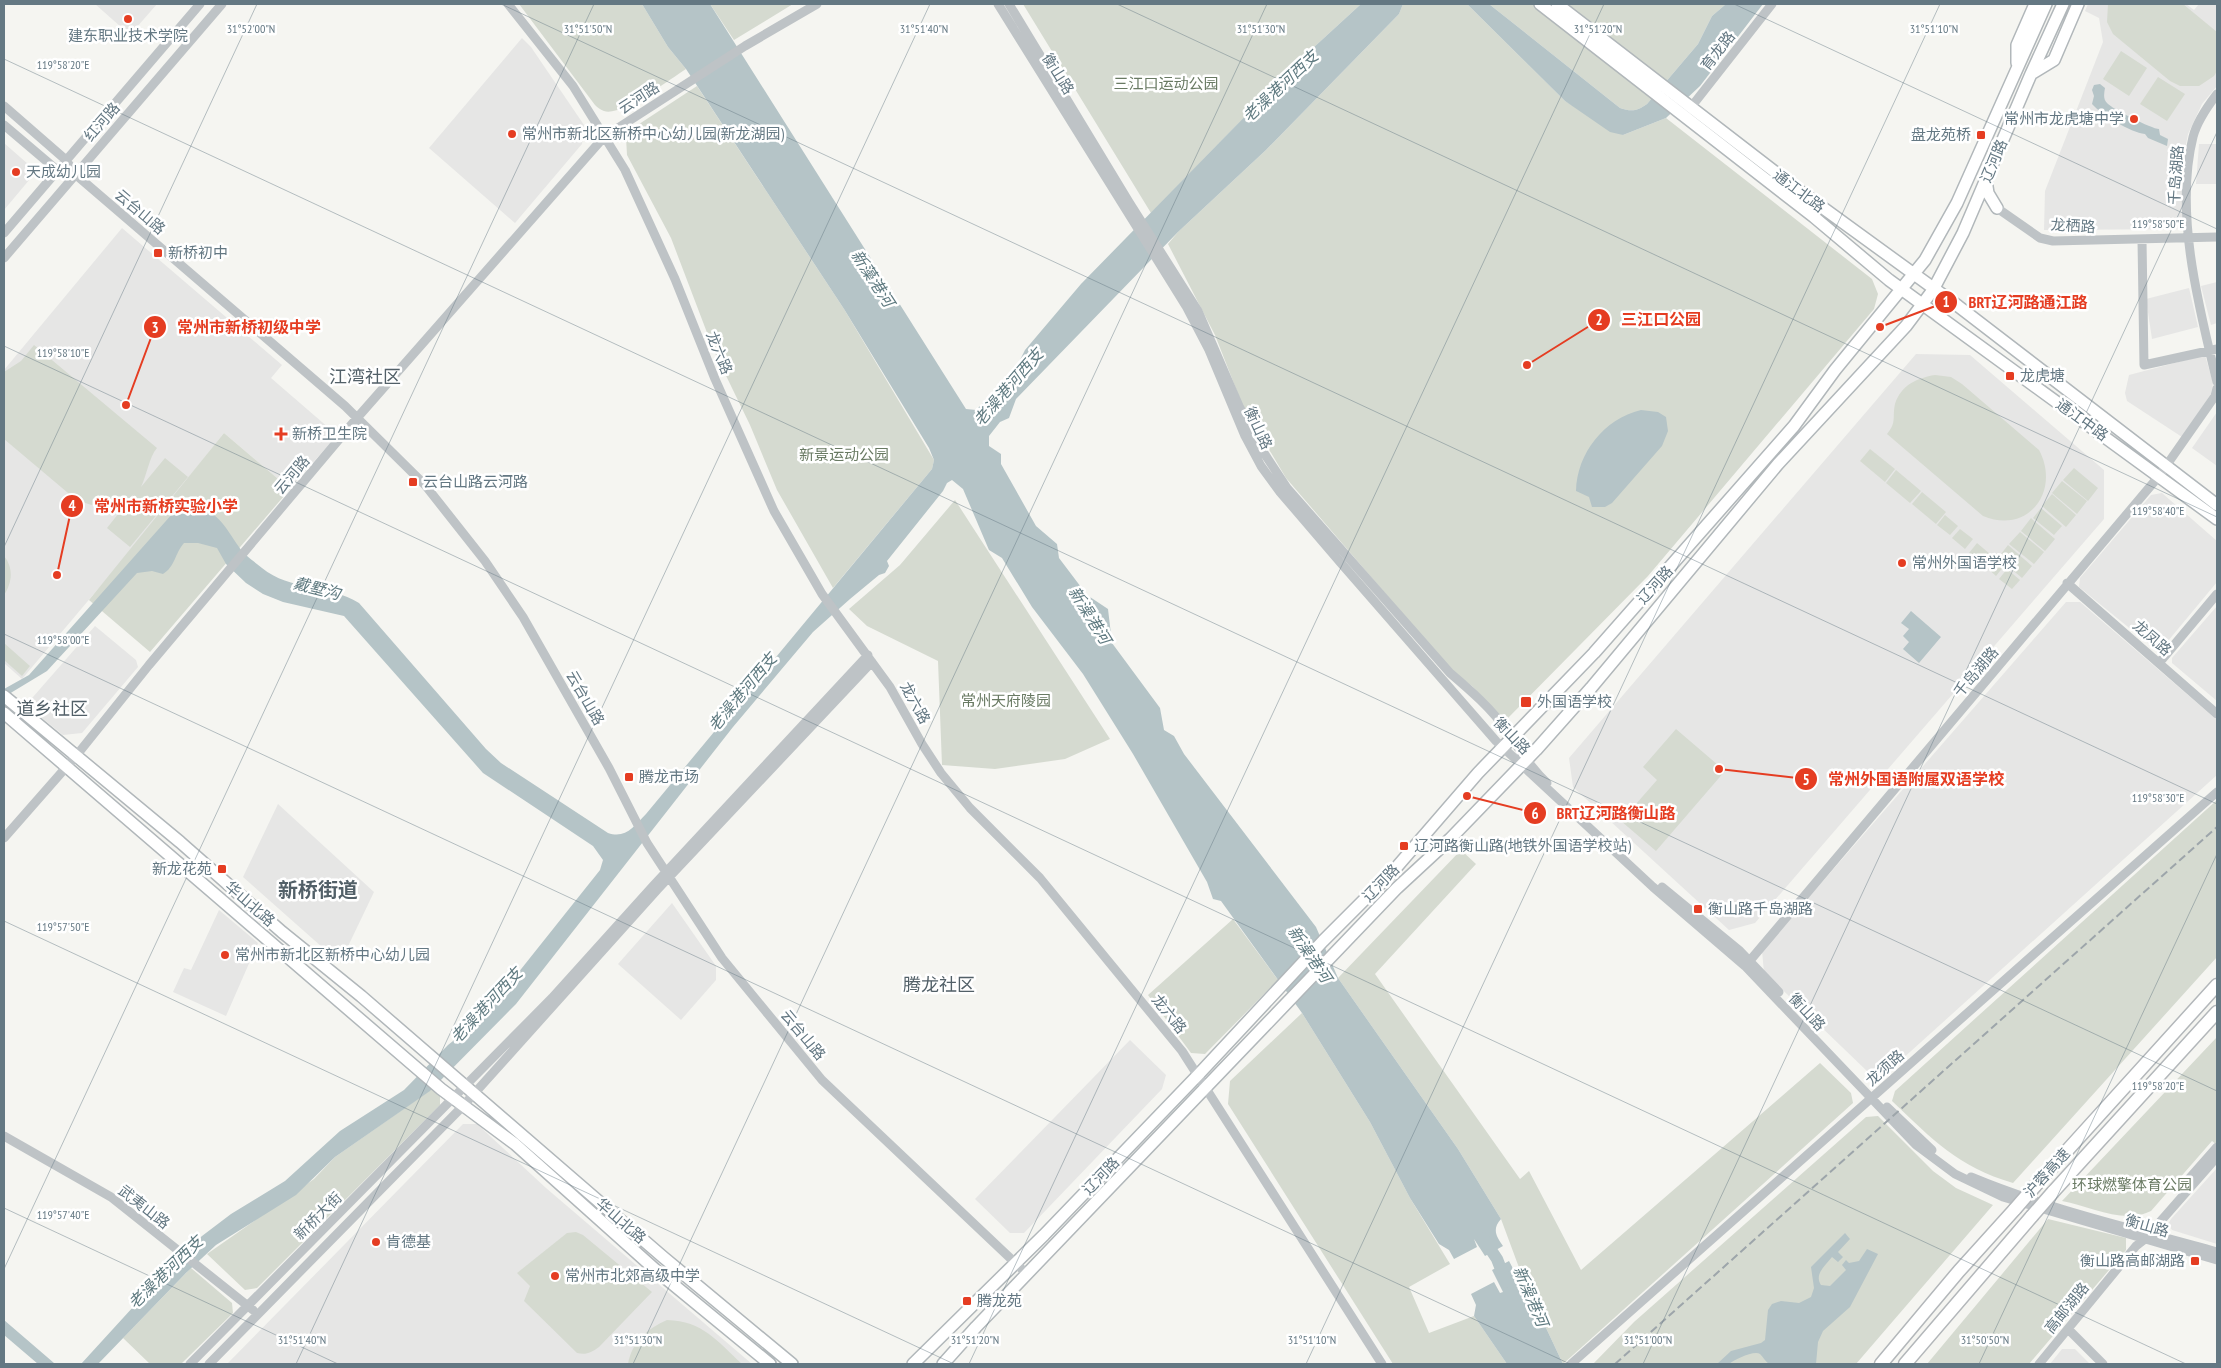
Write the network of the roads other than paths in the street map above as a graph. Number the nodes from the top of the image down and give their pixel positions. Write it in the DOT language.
graph roads {
  1 [pos="200,4"];
  2 [pos="222,4"];
  3 [pos="508,4"];
  4 [pos="817,4"];
  5 [pos="998,4"];
  6 [pos="1009,4"];
  7 [pos="1540,4"];
  8 [pos="1557,4"];
  9 [pos="1772,4"];
  10 [pos="2035,4"];
  11 [pos="2046,4"];
  12 [pos="2064,4"];
  13 [pos="2078,4"];
  14 [pos="2017,67"];
  15 [pos="2031,74"];
  16 [pos="1650,83"];
  17 [pos="2217,94"];
  18 [pos="4,106"];
  19 [pos="1686,110"];
  20 [pos="4,125"];
  21 [pos="604,136"];
  22 [pos="66,160"];
  23 [pos="57,170"];
  24 [pos="74,174"];
  25 [pos="1986,180"];
  26 [pos="1997,208"];
  27 [pos="1972,213"];
  28 [pos="1138,224"];
  29 [pos="4,233"];
  30 [pos="2217,237"];
  31 [pos="2188,238"];
  32 [pos="2142,240"];
  33 [pos="1158,256"];
  34 [pos="4,258"];
  35 [pos="1913,276"];
  36 [pos="1902,289"];
  37 [pos="1933,290"];
  38 [pos="1923,304"];
  39 [pos="2213,350"];
  40 [pos="2217,382"];
  41 [pos="2217,388"];
  42 [pos="357,418"];
  43 [pos="2167,467"];
  44 [pos="2159,476"];
  45 [pos="2217,505"];
  46 [pos="2217,519"];
  47 [pos="2067,584"];
  48 [pos="2217,594"];
  49 [pos="870,659"];
  50 [pos="2159,663"];
  51 [pos="6,698"];
  52 [pos="4,712"];
  53 [pos="2217,714"];
  54 [pos="1507,744"];
  55 [pos="76,756"];
  56 [pos="1524,763"];
  57 [pos="67,766"];
  58 [pos="2217,792"];
  59 [pos="4,838"];
  60 [pos="667,875"];
  61 [pos="1747,963"];
  62 [pos="2217,985"];
  63 [pos="2217,1012"];
  64 [pos="1198,1075"];
  65 [pos="1206,1087"];
  66 [pos="470,1089"];
  67 [pos="1873,1097"];
  68 [pos="453,1098"];
  69 [pos="463,1106"];
  70 [pos="4,1136"];
  71 [pos="2217,1147"];
  72 [pos="2217,1157"];
  73 [pos="2143,1237"];
  74 [pos="2217,1252"];
  75 [pos="2217,1260"];
  76 [pos="1016,1263"];
  77 [pos="1027,1274"];
  78 [pos="249,1306"];
  79 [pos="258,1314"];
  80 [pos="2068,1328"];
  81 [pos="1573,1363"];
  82 [pos="190,1364"];
  83 [pos="209,1364"];
  84 [pos="770,1364"];
  85 [pos="792,1364"];
  86 [pos="913,1364"];
  87 [pos="943,1364"];
  88 [pos="1382,1364"];
  89 [pos="1882,1364"];
  90 [pos="1905,1364"];
  91 [pos="2038,1364"];
  92 [pos="2103,1364"];
  1 -- 22 [label="street, 红河路"];
  2 -- 24 [label="street, 红河路"];
  3 -- 21 [label="street, 龙六路"];
  4 -- 21 [label="street, 云河路"];
  5 -- 28 [label="street, 衡山路"];
  6 -- 28 [label="street, 衡山路"];
  7 -- 16 [label="main road"];
  8 -- 16 [label="main road"];
  9 -- 19 [label="street, 育龙路"];
  10 -- 14 [label="main road"];
  11 -- 14 [label="main road, 辽河路"];
  12 -- 15 [label="main road, 辽河路"];
  13 -- 15 [label="main road"];
  14 -- 35 [label="main road, 辽河路"];
  15 -- 25 [label="main road, 辽河路"];
  16 -- 19 [label="main road"];
  17 -- 31 [label="street, 千岛湖路"];
  18 -- 22 [label="street, 云台山路"];
  19 -- 35 [label="main road, 通江北路"];
  19 -- 36 [label="main road, 通江北路"];
  20 -- 23 [label="street, 云台山路"];
  21 -- 42 [label="street, 云河路"];
  21 -- 49 [label="street, 龙六路"];
  22 -- 23 [label="street, 红河路"];
  22 -- 24 [label="street, 云台山路"];
  23 -- 24 [label="street, 云台山路"];
  23 -- 29 [label="street, 红河路"];
  24 -- 34 [label="street, 红河路"];
  24 -- 42 [label="street, 云台山路"];
  25 -- 26 [label="main road"];
  25 -- 27 [label="main road, 辽河路"];
  26 -- 27 [label="main road"];
  26 -- 32 [label="street, 龙栖路"];
  27 -- 37 [label="main road, 辽河路"];
  28 -- 33 [label="street, 衡山路"];
  30 -- 31 [label="street, 龙栖路"];
  31 -- 32 [label="street, 龙栖路"];
  31 -- 39 [label="street, 千岛湖路"];
  32 -- 39 [label="street"];
  33 -- 54 [label="street, 衡山路"];
  33 -- 54 [label="street, 衡山路"];
  35 -- 36 [label="main road, 辽河路"];
  35 -- 37 [label="main road, 通江北路"];
  36 -- 38 [label="main road, 通江北路"];
  36 -- 54 [label="main road, 辽河路"];
  37 -- 38 [label="main road, 辽河路"];
  37 -- 43 [label="main road, 通江中路"];
  38 -- 44 [label="main road, 通江中路"];
  38 -- 56 [label="main road, 辽河路"];
  39 -- 40 [label="street, 千岛湖路"];
  41 -- 43 [label="street, 千岛湖路"];
  42 -- 55 [label="street, 云河路"];
  42 -- 60 [label="street, 云台山路"];
  43 -- 44 [label="street, 千岛湖路"];
  43 -- 45 [label="main road, 通江中路"];
  44 -- 46 [label="main road, 通江中路"];
  44 -- 47 [label="street, 千岛湖路"];
  47 -- 50 [label="street, 龙凤路"];
  47 -- 61 [label="street, 千岛湖路"];
  48 -- 50 [label="street"];
  49 -- 60 [label="street"];
  49 -- 64 [label="street, 龙六路"];
  50 -- 53 [label="street, 龙凤路"];
  51 -- 55 [label="main road, 华山北路"];
  52 -- 57 [label="main road, 华山北路"];
  54 -- 56 [label="street, 衡山路"];
  54 -- 64 [label="main road, 辽河路"];
  55 -- 57 [label="street, 云河路"];
  55 -- 66 [label="main road, 华山北路"];
  56 -- 61 [label="street, 衡山路"];
  56 -- 65 [label="main road, 辽河路"];
  57 -- 59 [label="street, 云河路"];
  57 -- 68 [label="main road, 华山北路"];
  58 -- 67 [label="street, 龙须路"];
  60 -- 66 [label="street"];
  60 -- 76 [label="street, 云台山路"];
  61 -- 67 [label="street, 衡山路"];
  62 -- 89 [label="highway, 沪蓉高速, bridge"];
  63 -- 90 [label="highway, 沪蓉高速, bridge"];
  64 -- 65 [label="street, 龙六路"];
  64 -- 76 [label="main road, 辽河路"];
  65 -- 77 [label="main road, 辽河路"];
  65 -- 88 [label="street, 龙六路"];
  66 -- 68 [label="street, 新桥大街"];
  66 -- 69 [label="street, 新桥大街"];
  66 -- 85 [label="main road, 华山北路"];
  67 -- 73 [label="street, 衡山路"];
  67 -- 81 [label="street, 龙须路"];
  68 -- 69 [label="main road, 华山北路"];
  68 -- 78 [label="street, 新桥大街"];
  69 -- 79 [label="street, 新桥大街"];
  69 -- 84 [label="main road, 华山北路"];
  70 -- 78 [label="street, 武夷山路"];
  71 -- 73 [label="street, 高邮湖路"];
  72 -- 73 [label="street, 高邮湖路"];
  73 -- 74 [label="street, 衡山路"];
  73 -- 75 [label="street, 衡山路"];
  73 -- 80 [label="street, 高邮湖路"];
  76 -- 77 [label="street, 云台山路"];
  76 -- 86 [label="main road, 辽河路"];
  77 -- 87 [label="main road, 辽河路"];
  78 -- 79 [label="street, 武夷山路"];
  78 -- 82 [label="street, 新桥大街"];
  79 -- 83 [label="street, 新桥大街"];
  80 -- 91 [label="street, 高邮湖路"];
  80 -- 92 [label="street"];
}
